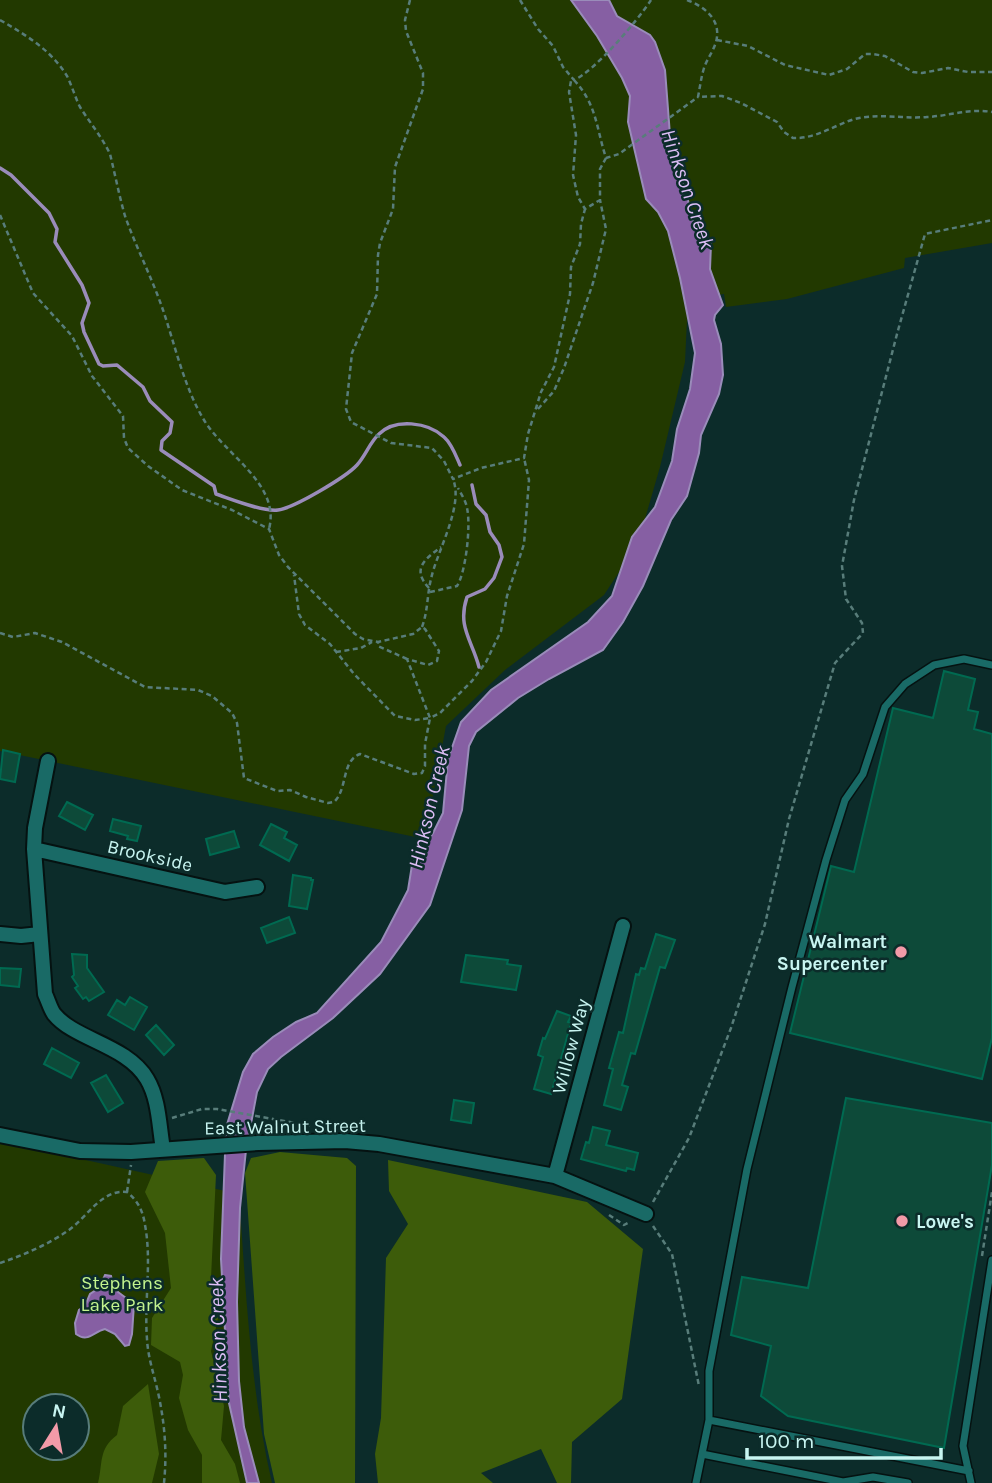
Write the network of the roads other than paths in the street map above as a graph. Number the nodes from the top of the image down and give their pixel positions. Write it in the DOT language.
graph roads {
  1 [pos="992,665"];
  2 [pos="48,761"];
  3 [pos="34,849"];
  4 [pos="257,887"];
  5 [pos="623,926"];
  6 [pos="0,934"];
  7 [pos="40,934"];
  8 [pos="0,1135"];
  9 [pos="163,1149"];
  10 [pos="555,1176"];
  11 [pos="646,1214"];
  12 [pos="992,1260"];
  13 [pos="709,1420"];
  14 [pos="702,1454"];
  15 [pos="969,1471"];
  16 [pos="696,1483"];
  17 [pos="908,1483"];
  18 [pos="971,1483"];
  1 -- 13 [label="lane"];
  2 -- 3 [label="street"];
  3 -- 4 [label="street, Brookside"];
  3 -- 7 [label="street"];
  5 -- 10 [label="street, Willow Way"];
  6 -- 7 [label="street"];
  7 -- 9 [label="street"];
  8 -- 9 [label="street, East Walnut Street"];
  9 -- 10 [label="street, East Walnut Street"];
  10 -- 11 [label="street, East Walnut Street"];
  12 -- 15 [label="lane"];
  13 -- 14 [label="lane"];
  13 -- 15 [label="lane"];
  14 -- 16 [label="lane"];
  14 -- 17 [label="lane"];
  15 -- 18 [label="lane"];
}
